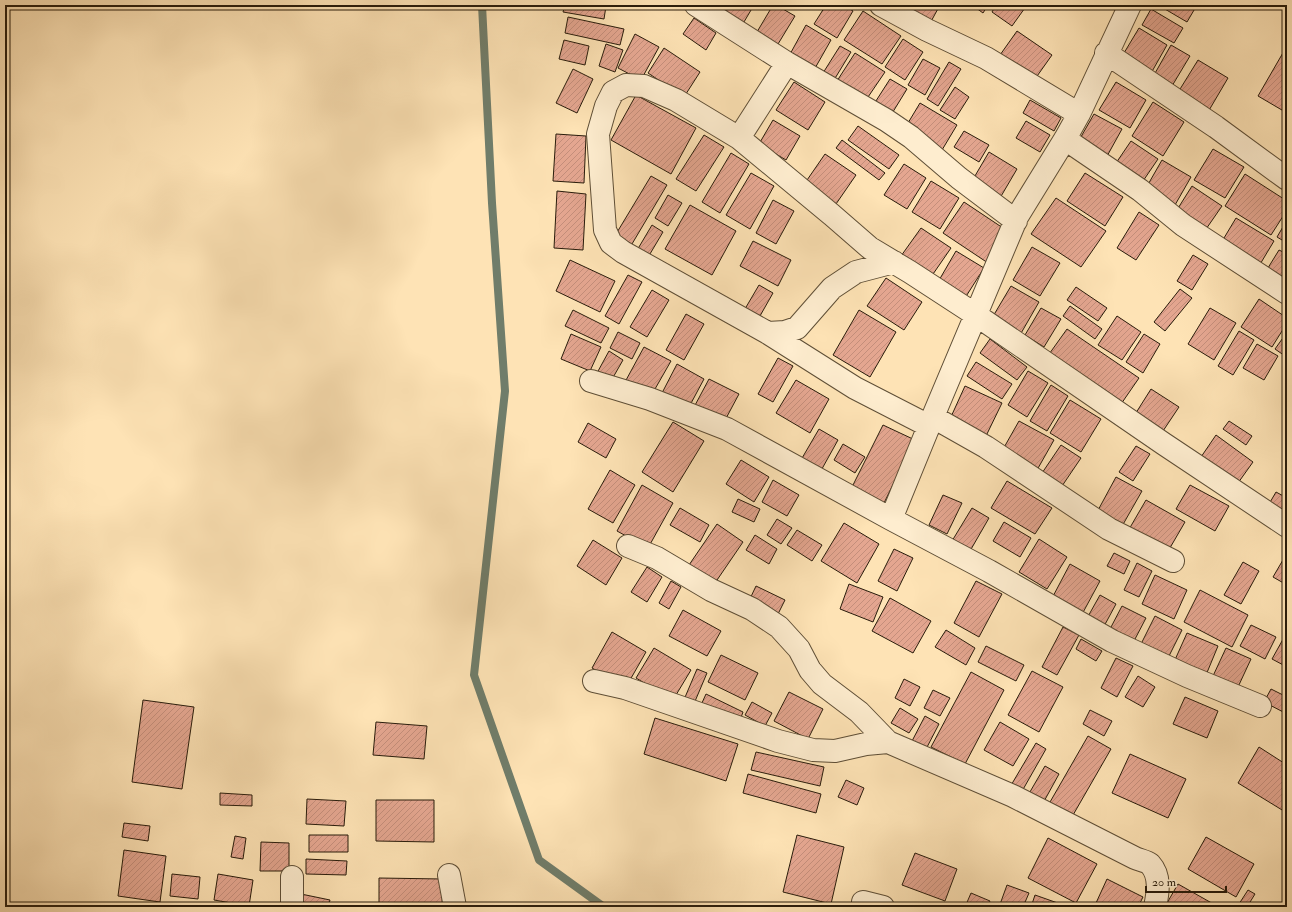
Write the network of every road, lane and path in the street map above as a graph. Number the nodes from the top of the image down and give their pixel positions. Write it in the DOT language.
graph roads {
  1 [pos="696,5"];
  2 [pos="881,5"];
  3 [pos="1130,5"];
  4 [pos="1106,54"];
  5 [pos="787,63"];
  6 [pos="1079,114"];
  7 [pos="738,138"];
  8 [pos="1065,139"];
  9 [pos="1287,179"];
  10 [pos="1016,221"];
  11 [pos="894,262"];
  12 [pos="1287,293"];
  13 [pos="976,315"];
  14 [pos="768,333"];
  15 [pos="591,381"];
  16 [pos="931,422"];
  17 [pos="891,519"];
  18 [pos="1287,526"];
  19 [pos="628,546"];
  20 [pos="1173,561"];
  21 [pos="594,681"];
  22 [pos="1260,706"];
  23 [pos="888,742"];
  24 [pos="449,875"];
  25 [pos="292,877"];
  26 [pos="863,902"];
  27 [pos="292,907"];
  28 [pos="455,907"];
  29 [pos="883,907"];
  30 [pos="1155,907"];
  1 -- 5 [label="street"];
  2 -- 6 [label="street"];
  3 -- 4 [label="street"];
  4 -- 6 [label="street"];
  4 -- 9 [label="street"];
  5 -- 7 [label="street"];
  5 -- 10 [label="street"];
  6 -- 8 [label="street"];
  7 -- 11 [label="street"];
  7 -- 14 [label="street"];
  8 -- 10 [label="street"];
  8 -- 12 [label="street"];
  10 -- 13 [label="street"];
  11 -- 13 [label="street"];
  11 -- 14 [label="street"];
  13 -- 16 [label="street"];
  13 -- 18 [label="street"];
  14 -- 16 [label="street"];
  15 -- 17 [label="street"];
  16 -- 17 [label="street"];
  16 -- 20 [label="street"];
  17 -- 22 [label="street"];
  19 -- 23 [label="street"];
  21 -- 23 [label="street"];
  23 -- 30 [label="street"];
  24 -- 28 [label="street"];
  25 -- 27 [label="street"];
  26 -- 29 [label="street"];
}
